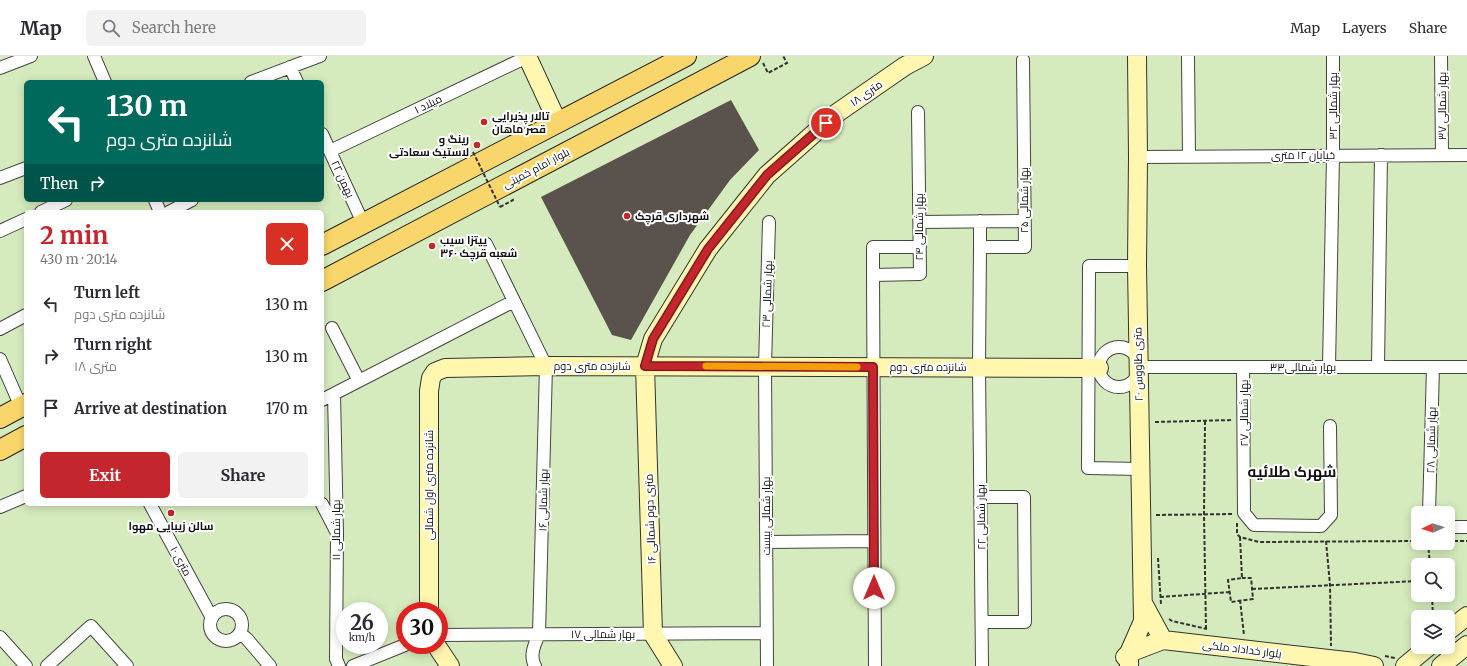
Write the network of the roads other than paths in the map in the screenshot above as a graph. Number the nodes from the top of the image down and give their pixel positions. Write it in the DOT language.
graph roads {
  1 [pos="31,56"];
  2 [pos="94,56"];
  3 [pos="320,56"];
  4 [pos="527,56"];
  5 [pos="686,56"];
  6 [pos="750,56"];
  7 [pos="924,56"];
  8 [pos="1188,56"];
  9 [pos="1333,56"];
  10 [pos="1441,56"];
  11 [pos="1137,57"];
  12 [pos="1023,60"];
  13 [pos="290,67"];
  14 [pos="0,68"];
  15 [pos="104,80"];
  16 [pos="256,80"];
  17 [pos="296,80"];
  18 [pos="918,112"];
  19 [pos="558,123"];
  20 [pos="324,138"];
  21 [pos="330,151"];
  22 [pos="1333,155"];
  23 [pos="1381,155"];
  24 [pos="1442,155"];
  25 [pos="1467,155"];
  26 [pos="1138,156"];
  27 [pos="1189,156"];
  28 [pos="24,169"];
  29 [pos="0,178"];
  30 [pos="62,202"];
  31 [pos="188,202"];
  32 [pos="45,210"];
  33 [pos="172,210"];
  34 [pos="24,220"];
  35 [pos="980,221"];
  36 [pos="1024,221"];
  37 [pos="769,222"];
  38 [pos="920,222"];
  39 [pos="363,223"];
  40 [pos="0,231"];
  41 [pos="324,244"];
  42 [pos="486,244"];
  43 [pos="920,247"];
  44 [pos="980,247"];
  45 [pos="1137,266"];
  46 [pos="873,274"];
  47 [pos="324,280"];
  48 [pos="514,301"];
  49 [pos="24,316"];
  50 [pos="332,328"];
  51 [pos="0,329"];
  52 [pos="0,359"];
  53 [pos="546,366"];
  54 [pos="645,366"];
  55 [pos="765,366"];
  56 [pos="1467,366"];
  57 [pos="873,367"];
  58 [pos="979,367"];
  59 [pos="1139,367"];
  60 [pos="1243,367"];
  61 [pos="1329,367"];
  62 [pos="1378,367"];
  63 [pos="1433,367"];
  64 [pos="445,368"];
  65 [pos="1094,368"];
  66 [pos="359,381"];
  67 [pos="334,394"];
  68 [pos="324,399"];
  69 [pos="24,405"];
  70 [pos="0,418"];
  71 [pos="1330,426"];
  72 [pos="24,437"];
  73 [pos="0,450"];
  74 [pos="1140,469"];
  75 [pos="24,497"];
  76 [pos="980,497"];
  77 [pos="151,506"];
  78 [pos="323,506"];
  79 [pos="1429,506"];
  80 [pos="0,507"];
  81 [pos="1455,527"];
  82 [pos="1467,527"];
  83 [pos="337,534"];
  84 [pos="874,541"];
  85 [pos="766,542"];
  86 [pos="429,602"];
  87 [pos="1142,602"];
  88 [pos="1467,616"];
  89 [pos="212,618"];
  90 [pos="982,622"];
  91 [pos="1455,625"];
  92 [pos="240,633"];
  93 [pos="766,633"];
  94 [pos="539,634"];
  95 [pos="653,634"];
  96 [pos="448,635"];
  97 [pos="0,637"];
  98 [pos="1162,640"];
  99 [pos="1467,645"];
  100 [pos="396,649"];
  101 [pos="442,654"];
  102 [pos="1416,654"];
  103 [pos="1129,659"];
  104 [pos="1262,659"];
  105 [pos="1376,661"];
  106 [pos="1403,662"];
  107 [pos="1359,664"];
  108 [pos="26,666"];
  109 [pos="47,666"];
  110 [pos="127,666"];
  111 [pos="270,666"];
  112 [pos="338,666"];
  113 [pos="353,666"];
  114 [pos="450,666"];
  115 [pos="535,666"];
  116 [pos="673,666"];
  117 [pos="767,666"];
  118 [pos="875,666"];
  119 [pos="982,666"];
  120 [pos="1117,666"];
  121 [pos="1442,666"];
  1 -- 14 [label="street"];
  2 -- 15 [label="street"];
  3 -- 13 [label="street"];
  4 -- 19 [label="street"];
  4 -- 21 [label="street, میلاد ۱"];
  5 -- 19 [label="main road"];
  6 -- 47 [label="main road, بلوار امام خمینی"];
  7 -- 54 [label="street, ۱۸ متری"];
  8 -- 27 [label="street"];
  9 -- 22 [label="street, بهار شمالی ۳۲"];
  10 -- 24 [label="street, بهار شمالی ۳۷"];
  11 -- 26 [label="street, ۲۰ متری طاووس"];
  12 -- 36 [label="street, بهار شمالی ۲۵"];
  13 -- 16 [label="street"];
  13 -- 17 [label="street"];
  18 -- 38 [label="street, بهار شمالی ۲۴"];
  19 -- 39 [label="main road"];
  20 -- 21 [label="street, ۲۲ بهمن"];
  21 -- 39 [label="street, ۲۲ بهمن"];
  22 -- 23 [label="street, خیابان ۱۲ متری"];
  22 -- 27 [label="street, خیابان ۱۲ متری"];
  22 -- 61 [label="street, بهار شمالی ۳۲"];
  23 -- 24 [label="street, خیابان ۱۲ متری"];
  23 -- 62 [label="street"];
  24 -- 25 [label="street, خیابان ۱۲ متری"];
  26 -- 27 [label="street, خیابان ۱۲ متری"];
  26 -- 45 [label="street, ۲۰ متری طاووس"];
  28 -- 29 [label="street"];
  30 -- 32 [label="street"];
  31 -- 33 [label="street"];
  34 -- 40 [label="street"];
  35 -- 36 [label="street"];
  35 -- 38 [label="street"];
  35 -- 44 [label="street"];
  36 -- 44 [label="street, بهار شمالی ۲۵"];
  37 -- 55 [label="street, بهار شمالی ۲۳"];
  38 -- 43 [label="street, بهار شمالی ۲۴"];
  39 -- 41 [label="main road"];
  42 -- 48 [label="street"];
  43 -- 46 [label="street, بهار شمالی ۲۴"];
  43 -- 46 [label="street"];
  44 -- 58 [label="street"];
  45 -- 59 [label="street, ۲۰ متری طاووس"];
  45 -- 65 [label="street"];
  46 -- 57 [label="street"];
  48 -- 53 [label="street"];
  48 -- 66 [label="street"];
  49 -- 51 [label="street"];
  50 -- 66 [label="street"];
  52 -- 69 [label="street"];
  53 -- 54 [label="street, شانزده متری دوم"];
  53 -- 64 [label="street, شانزده متری دوم"];
  53 -- 94 [label="street, بهار شمالی ۱۶"];
  54 -- 55 [label="street, شانزده متری دوم"];
  54 -- 95 [label="street, ۱۶ متری دوم شمالی"];
  55 -- 57 [label="street, شانزده متری دوم"];
  55 -- 85 [label="street, بهار شمالی بیست"];
  56 -- 63 [label="street, بهار شمالی۳۳"];
  57 -- 58 [label="street, شانزده متری دوم"];
  57 -- 84 [label="street"];
  58 -- 65 [label="street, شانزده متری دوم"];
  58 -- 76 [label="street, بهار شمالی ۲۲"];
  59 -- 60 [label="street, بهار شمالی۳۳"];
  59 -- 65 [label="street"];
  59 -- 65 [label="street"];
  59 -- 74 [label="street, ۲۰ متری طاووس"];
  60 -- 61 [label="street, بهار شمالی۳۳"];
  60 -- 71 [label="street, بهار شمالی ۲۷"];
  61 -- 62 [label="street, بهار شمالی۳۳"];
  62 -- 63 [label="street, بهار شمالی۳۳"];
  63 -- 79 [label="street, بهار شمالی ۲۸"];
  64 -- 86 [label="street, شانزده متری اول شمالی"];
  65 -- 74 [label="street"];
  66 -- 67 [label="street"];
  67 -- 68 [label="street"];
  67 -- 83 [label="street, بهار شمالی ۱۱"];
  69 -- 70 [label="main road"];
  72 -- 73 [label="main road"];
  74 -- 87 [label="street, ۲۰ متری طاووس"];
  75 -- 80 [label="street"];
  76 -- 90 [label="street, بهار شمالی ۲۲"];
  76 -- 90 [label="street"];
  77 -- 89 [label="street, ۱۰ متری"];
  78 -- 83 [label="street"];
  81 -- 82 [label="street"];
  83 -- 112 [label="street, بهار شمالی ۱۱"];
  84 -- 85 [label="street"];
  84 -- 118 [label="street"];
  85 -- 93 [label="street, بهار شمالی بیست"];
  87 -- 98 [label="street"];
  87 -- 103 [label="street, ۲۰ متری طاووس"];
  88 -- 91 [label="street"];
  89 -- 92 [label="street"];
  89 -- 92 [label="street"];
  90 -- 119 [label="street, بهار شمالی ۲۲"];
  92 -- 111 [label="street"];
  93 -- 95 [label="street, بهار شمالی ۱۷"];
  93 -- 117 [label="street, بهار شمالی بیست"];
  94 -- 95 [label="street, بهار شمالی ۱۷"];
  94 -- 96 [label="street, بهار شمالی ۱۷"];
  94 -- 115 [label="street, بهار شمالی ۱۶"];
  95 -- 116 [label="street"];
  97 -- 108 [label="street"];
  98 -- 103 [label="street, بلوار خداداد ملکی"];
  98 -- 104 [label="street, بلوار خداداد ملکی"];
  99 -- 121 [label="street"];
  100 -- 113 [label="street"];
  101 -- 114 [label="street"];
  102 -- 106 [label="street"];
  103 -- 120 [label="street, بلوار خداداد ملکی"];
  104 -- 107 [label="street, بلوار خداداد ملکی"];
  105 -- 107 [label="street, بلوار خداداد ملکی"];
  109 -- 110 [label="street"];
}
